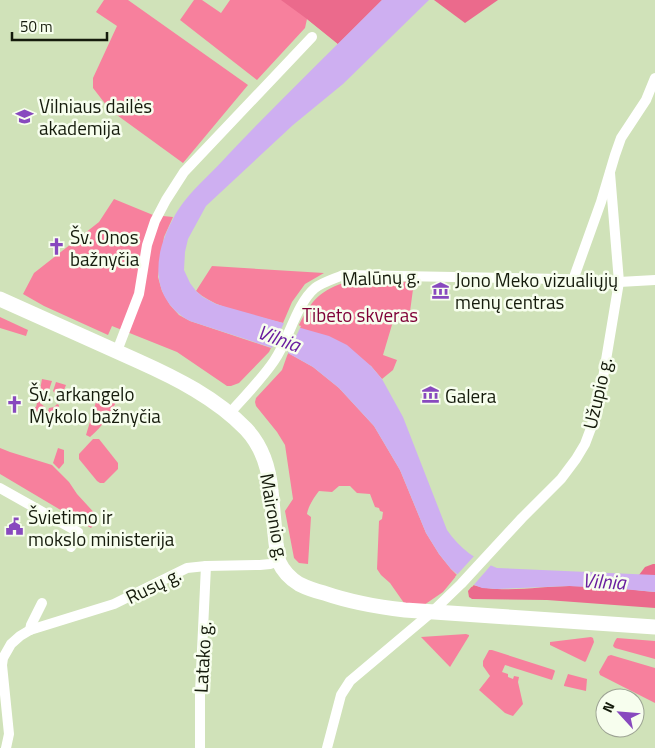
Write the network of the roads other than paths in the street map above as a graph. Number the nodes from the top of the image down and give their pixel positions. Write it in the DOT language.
graph roads {
  1 [pos="312,37"];
  2 [pos="655,78"];
  3 [pos="610,173"];
  4 [pos="573,280"];
  5 [pos="655,280"];
  6 [pos="618,282"];
  7 [pos="0,299"];
  8 [pos="117,350"];
  9 [pos="229,414"];
  10 [pos="0,488"];
  11 [pos="70,547"];
  12 [pos="279,561"];
  13 [pos="206,566"];
  14 [pos="42,603"];
  15 [pos="432,612"];
  16 [pos="655,627"];
  17 [pos="30,630"];
  18 [pos="6,748"];
  19 [pos="200,748"];
  20 [pos="327,748"];
  1 -- 8 [label="street"];
  2 -- 3 [label="street, Užupio g."];
  3 -- 4 [label="street, Užupio g."];
  3 -- 6 [label="street, Užupio g."];
  4 -- 6 [label="street"];
  4 -- 9 [label="street, Malūnų g."];
  5 -- 6 [label="street"];
  6 -- 15 [label="street, Užupio g."];
  7 -- 8 [label="main road, Maironio g."];
  8 -- 9 [label="main road, Maironio g."];
  9 -- 12 [label="main road, Maironio g."];
  10 -- 11 [label="street"];
  12 -- 13 [label="street, Rusų g."];
  12 -- 15 [label="main road, Maironio g."];
  13 -- 17 [label="street, Rusų g."];
  13 -- 19 [label="street, Latako g."];
  14 -- 17 [label="street"];
  15 -- 16 [label="main road, Maironio g."];
  15 -- 20 [label="street"];
  17 -- 18 [label="street"];
}
